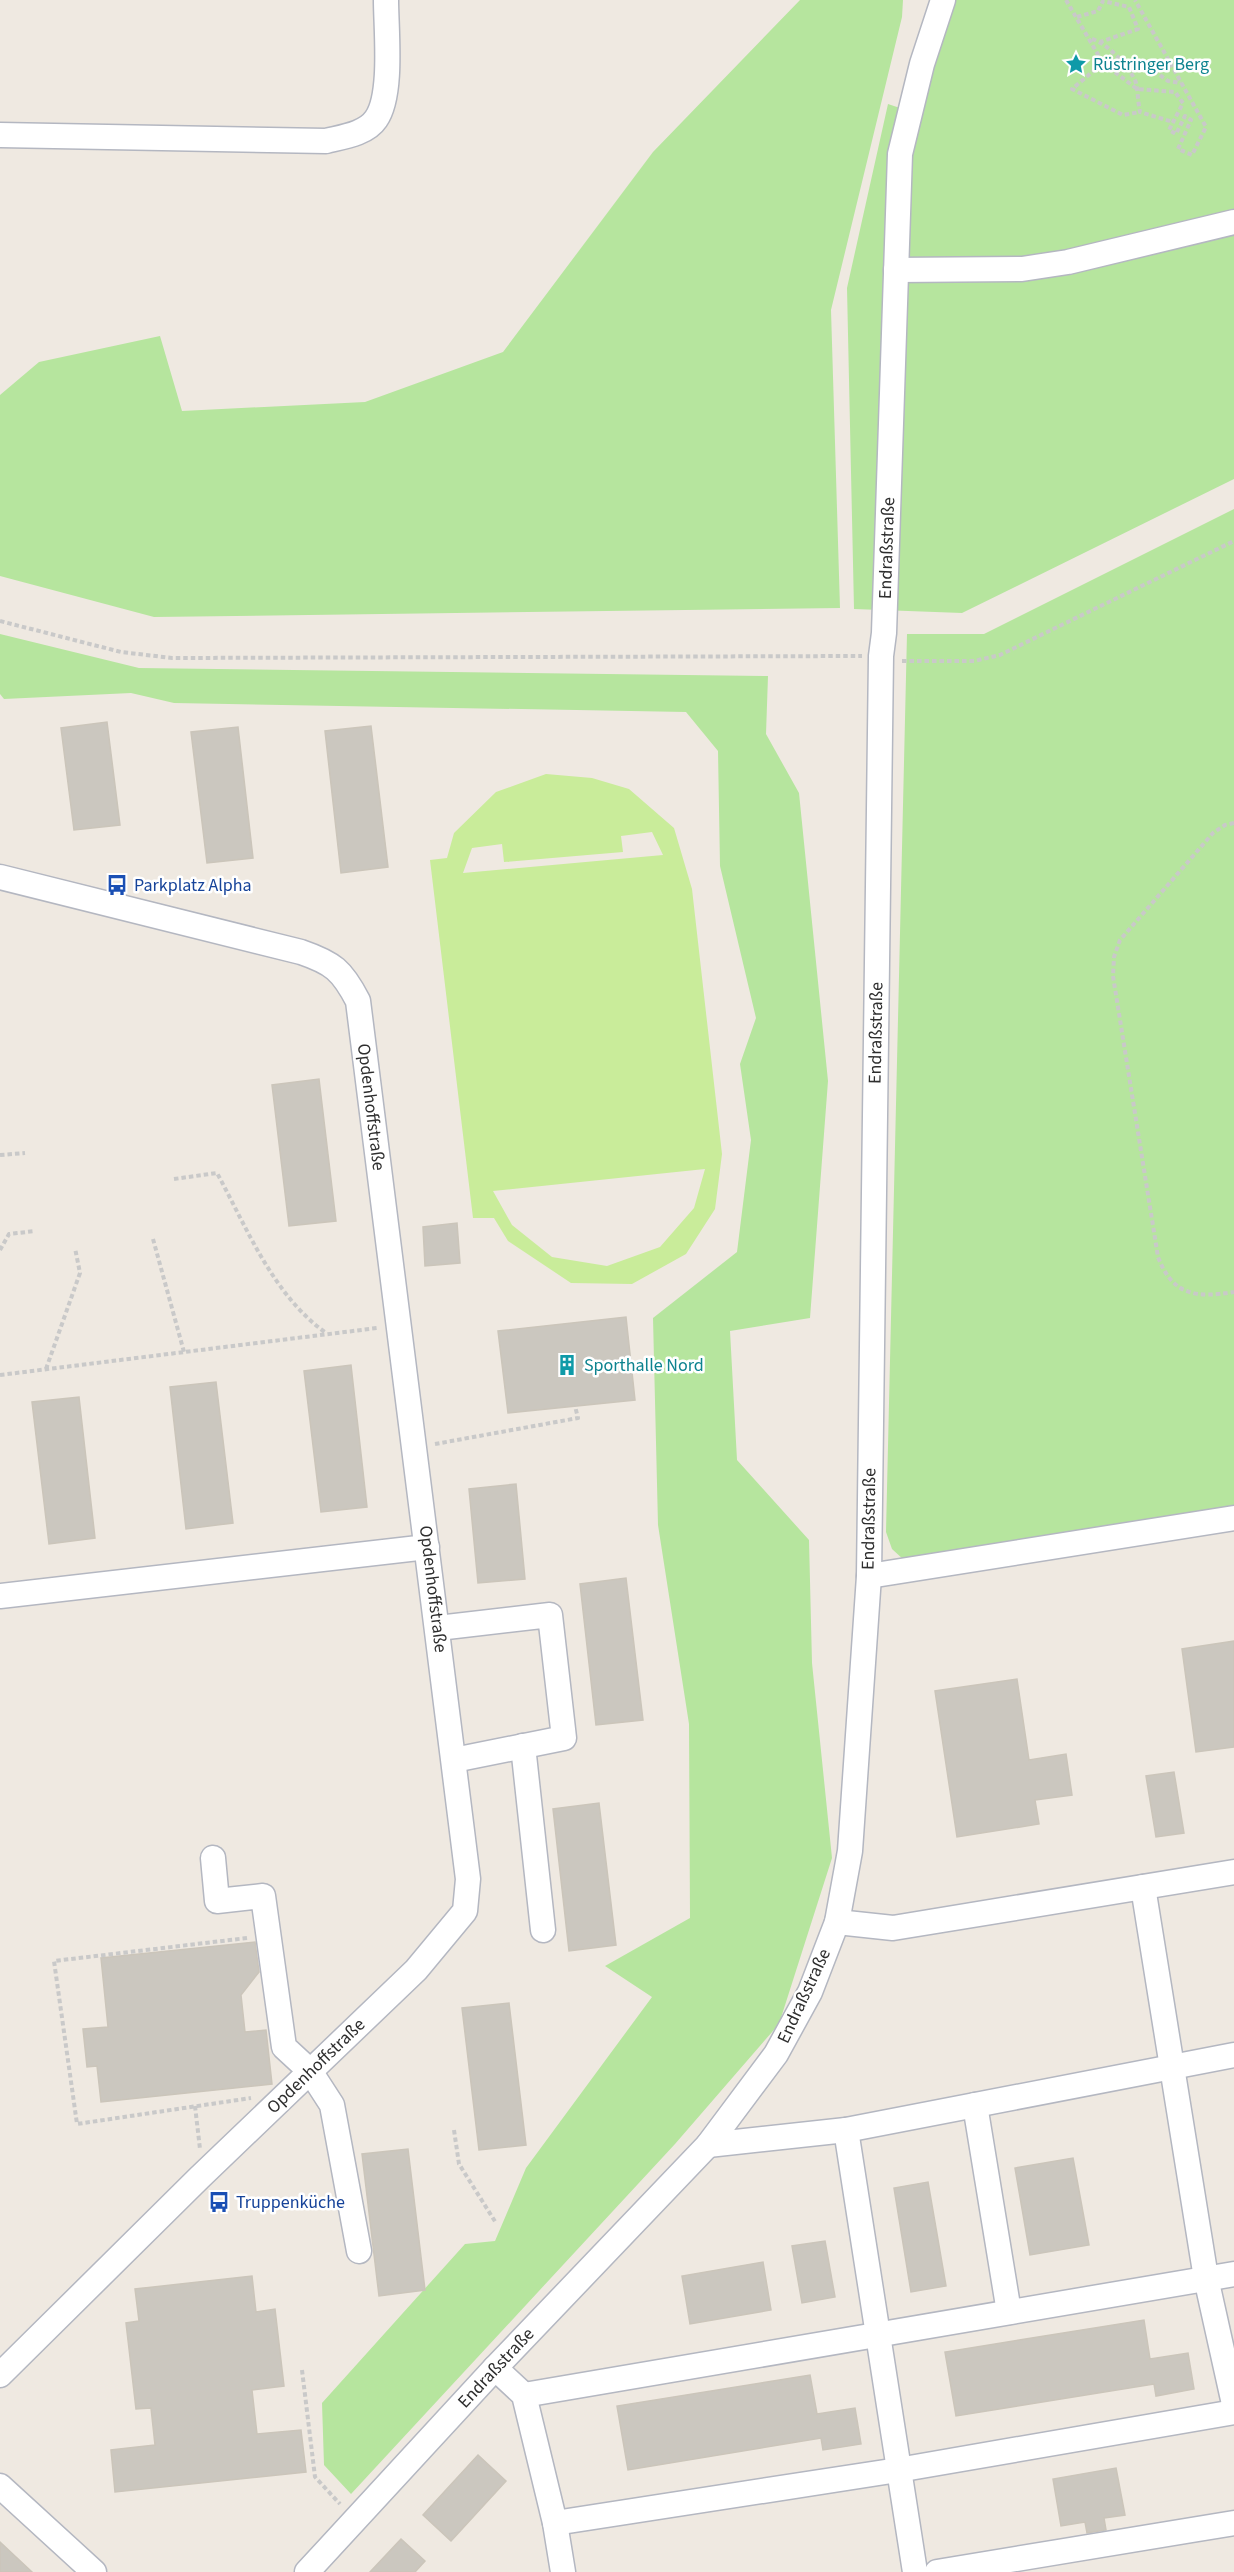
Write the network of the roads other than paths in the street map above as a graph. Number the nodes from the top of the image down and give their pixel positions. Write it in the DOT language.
graph roads {
  1 [pos="386,0"];
  2 [pos="943,0"];
  3 [pos="0,135"];
  4 [pos="1234,222"];
  5 [pos="896,270"];
  6 [pos="0,878"];
  7 [pos="1234,1518"];
  8 [pos="427,1547"];
  9 [pos="869,1576"];
  10 [pos="0,1596"];
  11 [pos="438,1628"];
  12 [pos="523,1746"];
  13 [pos="454,1760"];
  14 [pos="213,1858"];
  15 [pos="1234,1872"];
  16 [pos="1143,1887"];
  17 [pos="837,1922"];
  18 [pos="543,1930"];
  19 [pos="1234,2055"];
  20 [pos="1171,2067"];
  21 [pos="310,2071"];
  22 [pos="975,2105"];
  23 [pos="846,2130"];
  24 [pos="708,2145"];
  25 [pos="359,2251"];
  26 [pos="1234,2274"];
  27 [pos="1206,2278"];
  28 [pos="1009,2312"];
  29 [pos="876,2335"];
  30 [pos="495,2368"];
  31 [pos="0,2375"];
  32 [pos="524,2395"];
  33 [pos="1234,2404"];
  34 [pos="1234,2412"];
  35 [pos="898,2470"];
  36 [pos="0,2486"];
  37 [pos="555,2523"];
  38 [pos="1234,2523"];
  39 [pos="94,2572"];
  40 [pos="307,2572"];
  41 [pos="562,2572"];
  42 [pos="915,2572"];
  43 [pos="937,2572"];
  1 -- 3 [label="street"];
  2 -- 5 [label="street, Endraßstraße"];
  4 -- 5 [label="street"];
  5 -- 9 [label="street, Endraßstraße"];
  6 -- 8 [label="street, Opdenhoffstraße"];
  7 -- 9 [label="street"];
  8 -- 10 [label="street"];
  8 -- 11 [label="street, Opdenhoffstraße"];
  9 -- 17 [label="street, Endraßstraße"];
  11 -- 12 [label="street"];
  11 -- 13 [label="street, Opdenhoffstraße"];
  12 -- 13 [label="street"];
  12 -- 18 [label="street"];
  13 -- 21 [label="street, Opdenhoffstraße"];
  14 -- 21 [label="street"];
  15 -- 16 [label="street"];
  16 -- 17 [label="street"];
  16 -- 20 [label="street"];
  17 -- 24 [label="street, Endraßstraße"];
  19 -- 20 [label="street"];
  20 -- 22 [label="street"];
  20 -- 27 [label="street"];
  21 -- 25 [label="street"];
  21 -- 31 [label="street, Opdenhoffstraße"];
  22 -- 23 [label="street"];
  22 -- 28 [label="street"];
  23 -- 24 [label="street"];
  23 -- 29 [label="street"];
  24 -- 30 [label="street, Endraßstraße"];
  26 -- 27 [label="street"];
  27 -- 28 [label="street"];
  27 -- 33 [label="street"];
  28 -- 29 [label="street"];
  29 -- 32 [label="street"];
  29 -- 35 [label="street"];
  30 -- 32 [label="street"];
  30 -- 40 [label="street, Endraßstraße"];
  32 -- 37 [label="street"];
  34 -- 35 [label="street"];
  35 -- 37 [label="street"];
  35 -- 42 [label="street"];
  36 -- 39 [label="street"];
  37 -- 41 [label="street"];
  38 -- 43 [label="street"];
}
